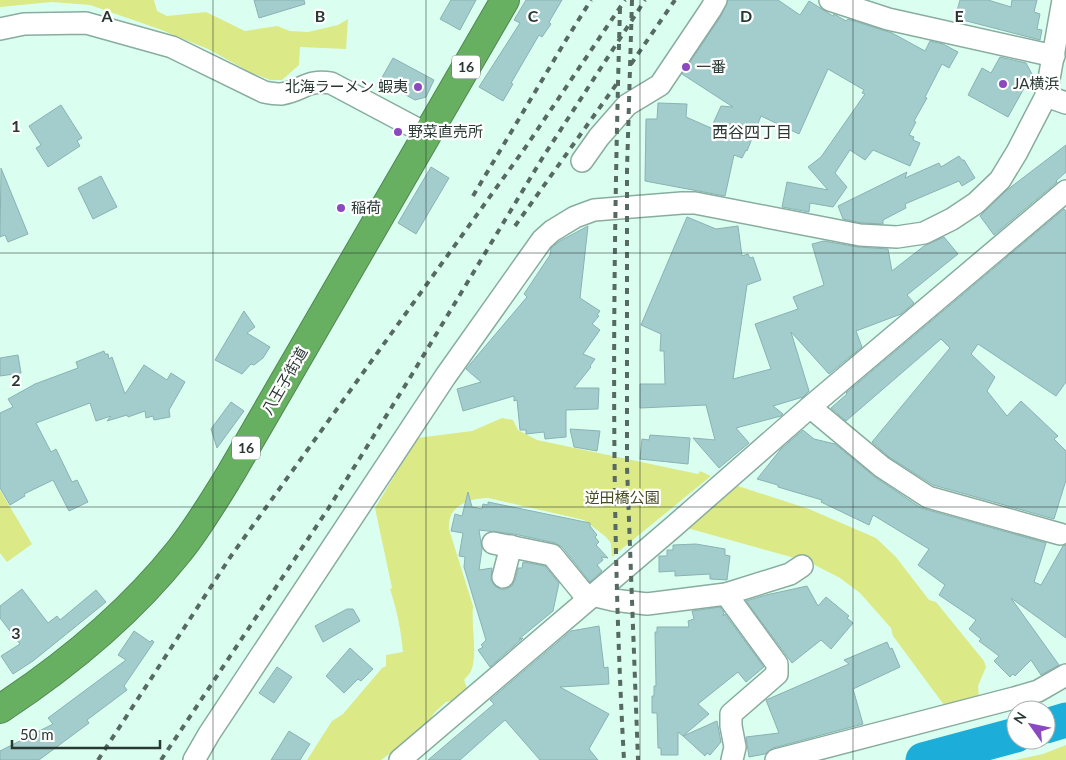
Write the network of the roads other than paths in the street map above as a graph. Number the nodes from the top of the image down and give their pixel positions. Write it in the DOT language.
graph roads {
  1 [pos="505,0"];
  2 [pos="716,0"];
  3 [pos="830,0"];
  4 [pos="1063,0"];
  5 [pos="0,29"];
  6 [pos="1054,56"];
  7 [pos="1056,99"];
  8 [pos="427,134"];
  9 [pos="582,160"];
  10 [pos="1066,191"];
  11 [pos="810,407"];
  12 [pos="1060,534"];
  13 [pos="802,566"];
  14 [pos="503,576"];
  15 [pos="726,594"];
  16 [pos="590,597"];
  17 [pos="1066,675"];
  18 [pos="0,709"];
  19 [pos="194,760"];
  20 [pos="400,760"];
  21 [pos="732,760"];
  22 [pos="776,760"];
  1 -- 8 [label="highway, 八王子街道 / 16"];
  2 -- 9 [label="street"];
  3 -- 6 [label="street"];
  4 -- 6 [label="street"];
  5 -- 8 [label="street"];
  6 -- 7 [label="street"];
  7 -- 19 [label="street"];
  8 -- 18 [label="highway, 八王子街道 / 16"];
  10 -- 11 [label="street"];
  11 -- 12 [label="street"];
  11 -- 16 [label="street"];
  13 -- 15 [label="street"];
  14 -- 16 [label="street"];
  15 -- 16 [label="street"];
  15 -- 21 [label="street"];
  16 -- 20 [label="street"];
  17 -- 22 [label="street"];
}
